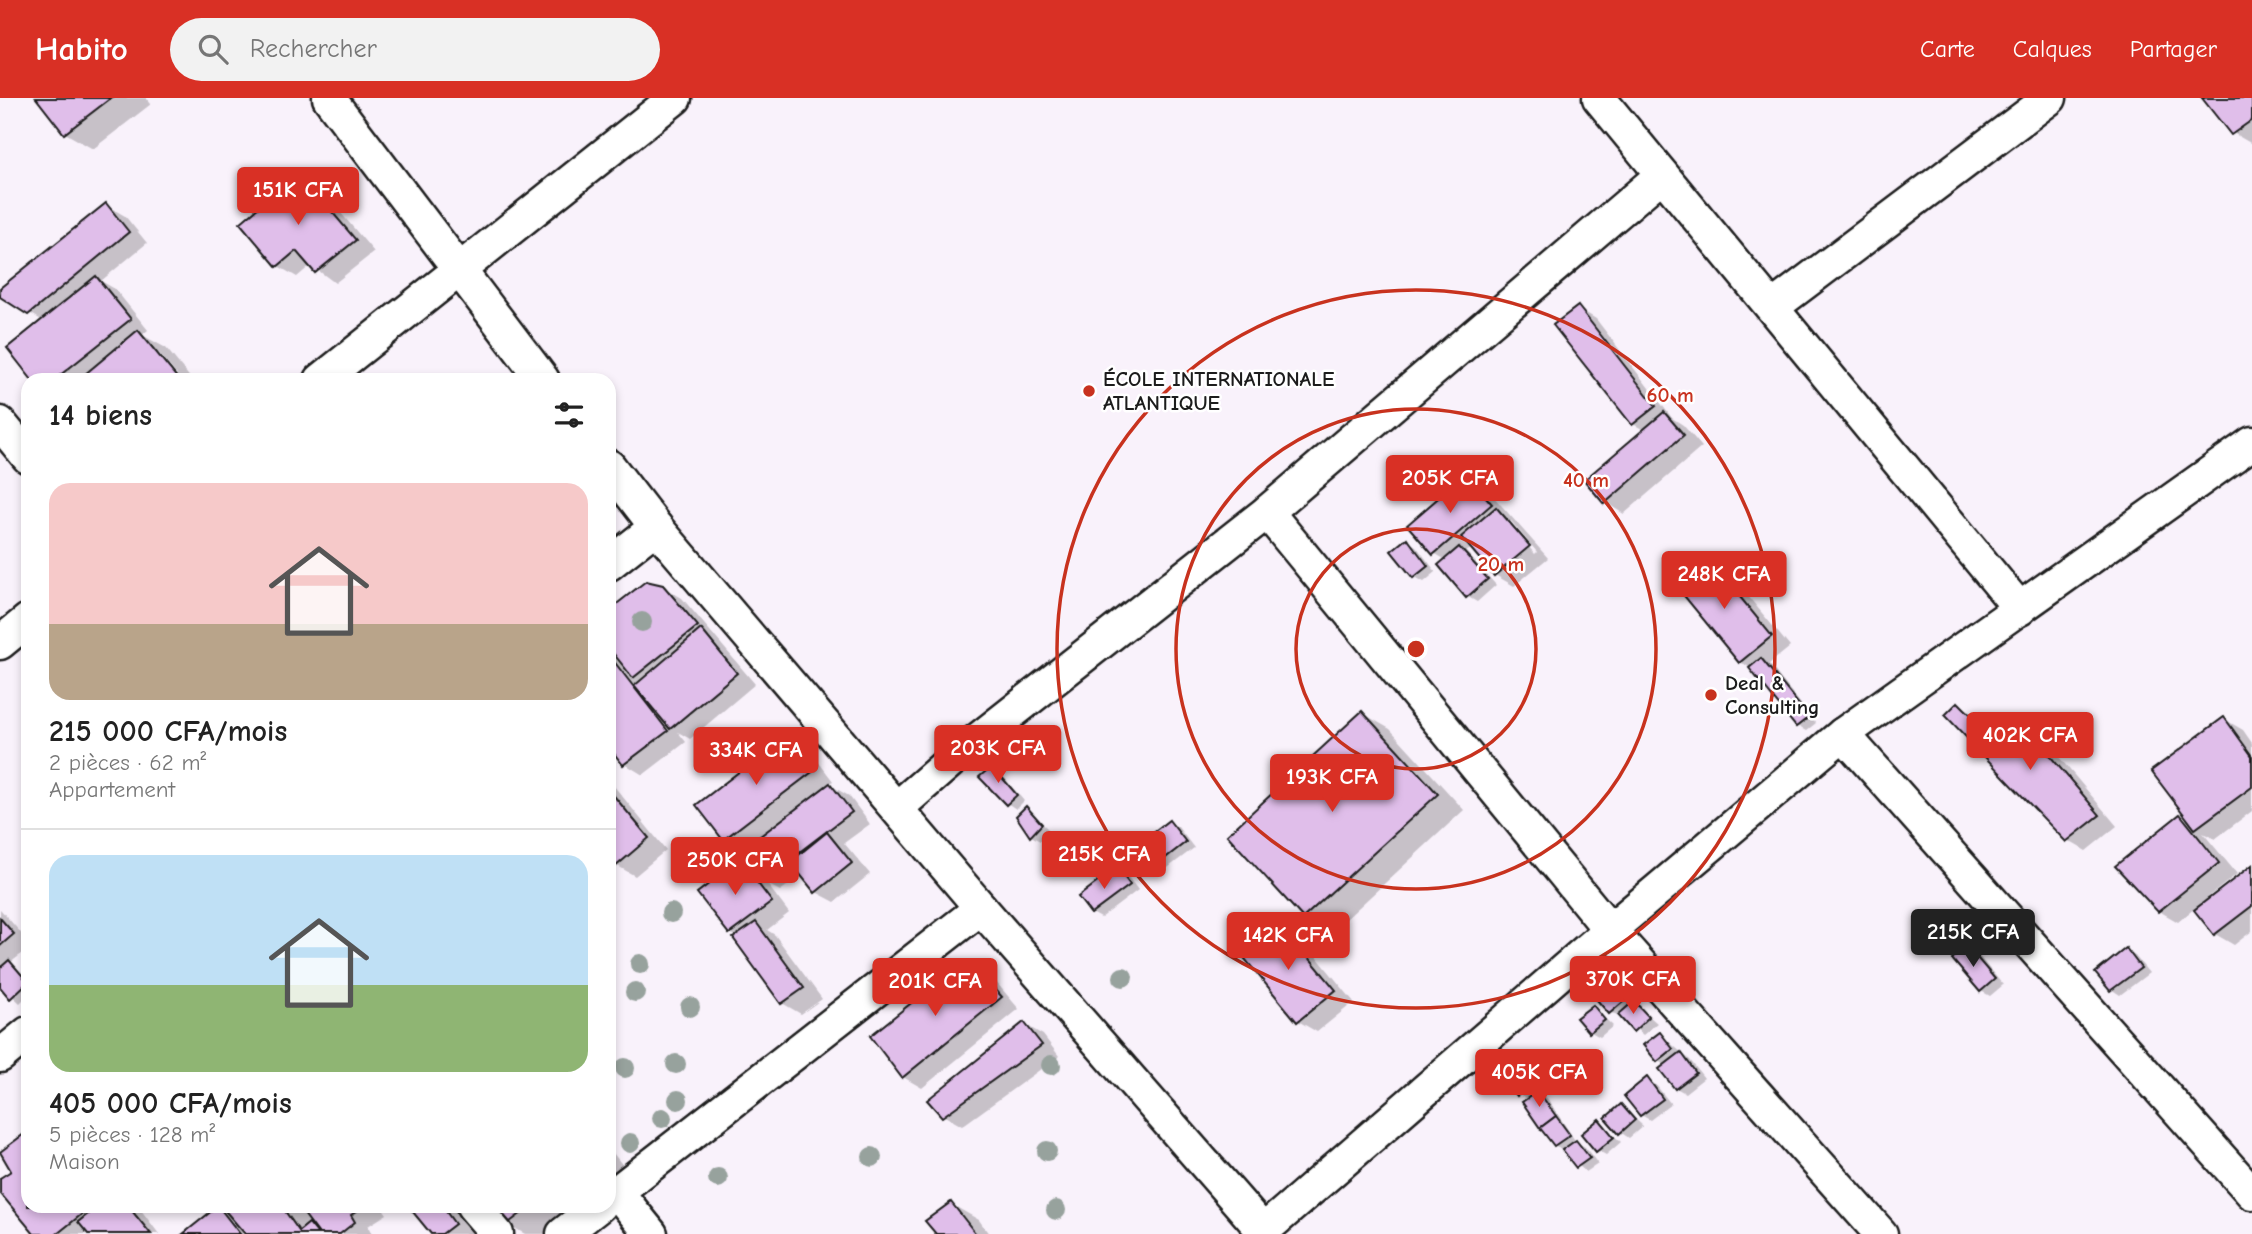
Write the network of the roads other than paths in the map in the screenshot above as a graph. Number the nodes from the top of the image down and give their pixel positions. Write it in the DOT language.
graph roads {
  1 [pos="329,98"];
  2 [pos="675,98"];
  3 [pos="1600,98"];
  4 [pos="2050,98"];
  5 [pos="1662,175"];
  6 [pos="457,269"];
  7 [pos="1774,306"];
  8 [pos="330,373"];
  9 [pos="538,373"];
  10 [pos="0,423"];
  11 [pos="2252,443"];
  12 [pos="21,448"];
  13 [pos="616,475"];
  14 [pos="1267,512"];
  15 [pos="656,527"];
  16 [pos="616,558"];
  17 [pos="2020,609"];
  18 [pos="21,626"];
  19 [pos="0,643"];
  20 [pos="1843,734"];
  21 [pos="897,808"];
  22 [pos="981,908"];
  23 [pos="1610,930"];
  24 [pos="21,1039"];
  25 [pos="0,1056"];
  26 [pos="616,1192"];
  27 [pos="2252,1193"];
  28 [pos="616,1205"];
  29 [pos="479,1213"];
  30 [pos="589,1213"];
  31 [pos="1265,1232"];
  32 [pos="497,1234"];
  33 [pos="563,1234"];
  34 [pos="652,1234"];
  35 [pos="1881,1234"];
  1 -- 6 [label="street"];
  2 -- 6 [label="street"];
  3 -- 5 [label="street"];
  4 -- 7 [label="street"];
  5 -- 7 [label="street"];
  5 -- 14 [label="street"];
  6 -- 8 [label="street"];
  6 -- 9 [label="street"];
  7 -- 17 [label="street"];
  10 -- 12 [label="street"];
  11 -- 17 [label="street"];
  13 -- 15 [label="street"];
  14 -- 21 [label="street"];
  14 -- 23 [label="street"];
  15 -- 16 [label="street"];
  15 -- 21 [label="street"];
  17 -- 20 [label="street"];
  18 -- 19 [label="street"];
  20 -- 23 [label="street"];
  20 -- 27 [label="street"];
  21 -- 22 [label="street"];
  22 -- 26 [label="street"];
  22 -- 31 [label="street"];
  23 -- 31 [label="street"];
  23 -- 35 [label="street"];
  24 -- 25 [label="street"];
  28 -- 34 [label="street"];
  29 -- 32 [label="street"];
  30 -- 33 [label="street"];
}
